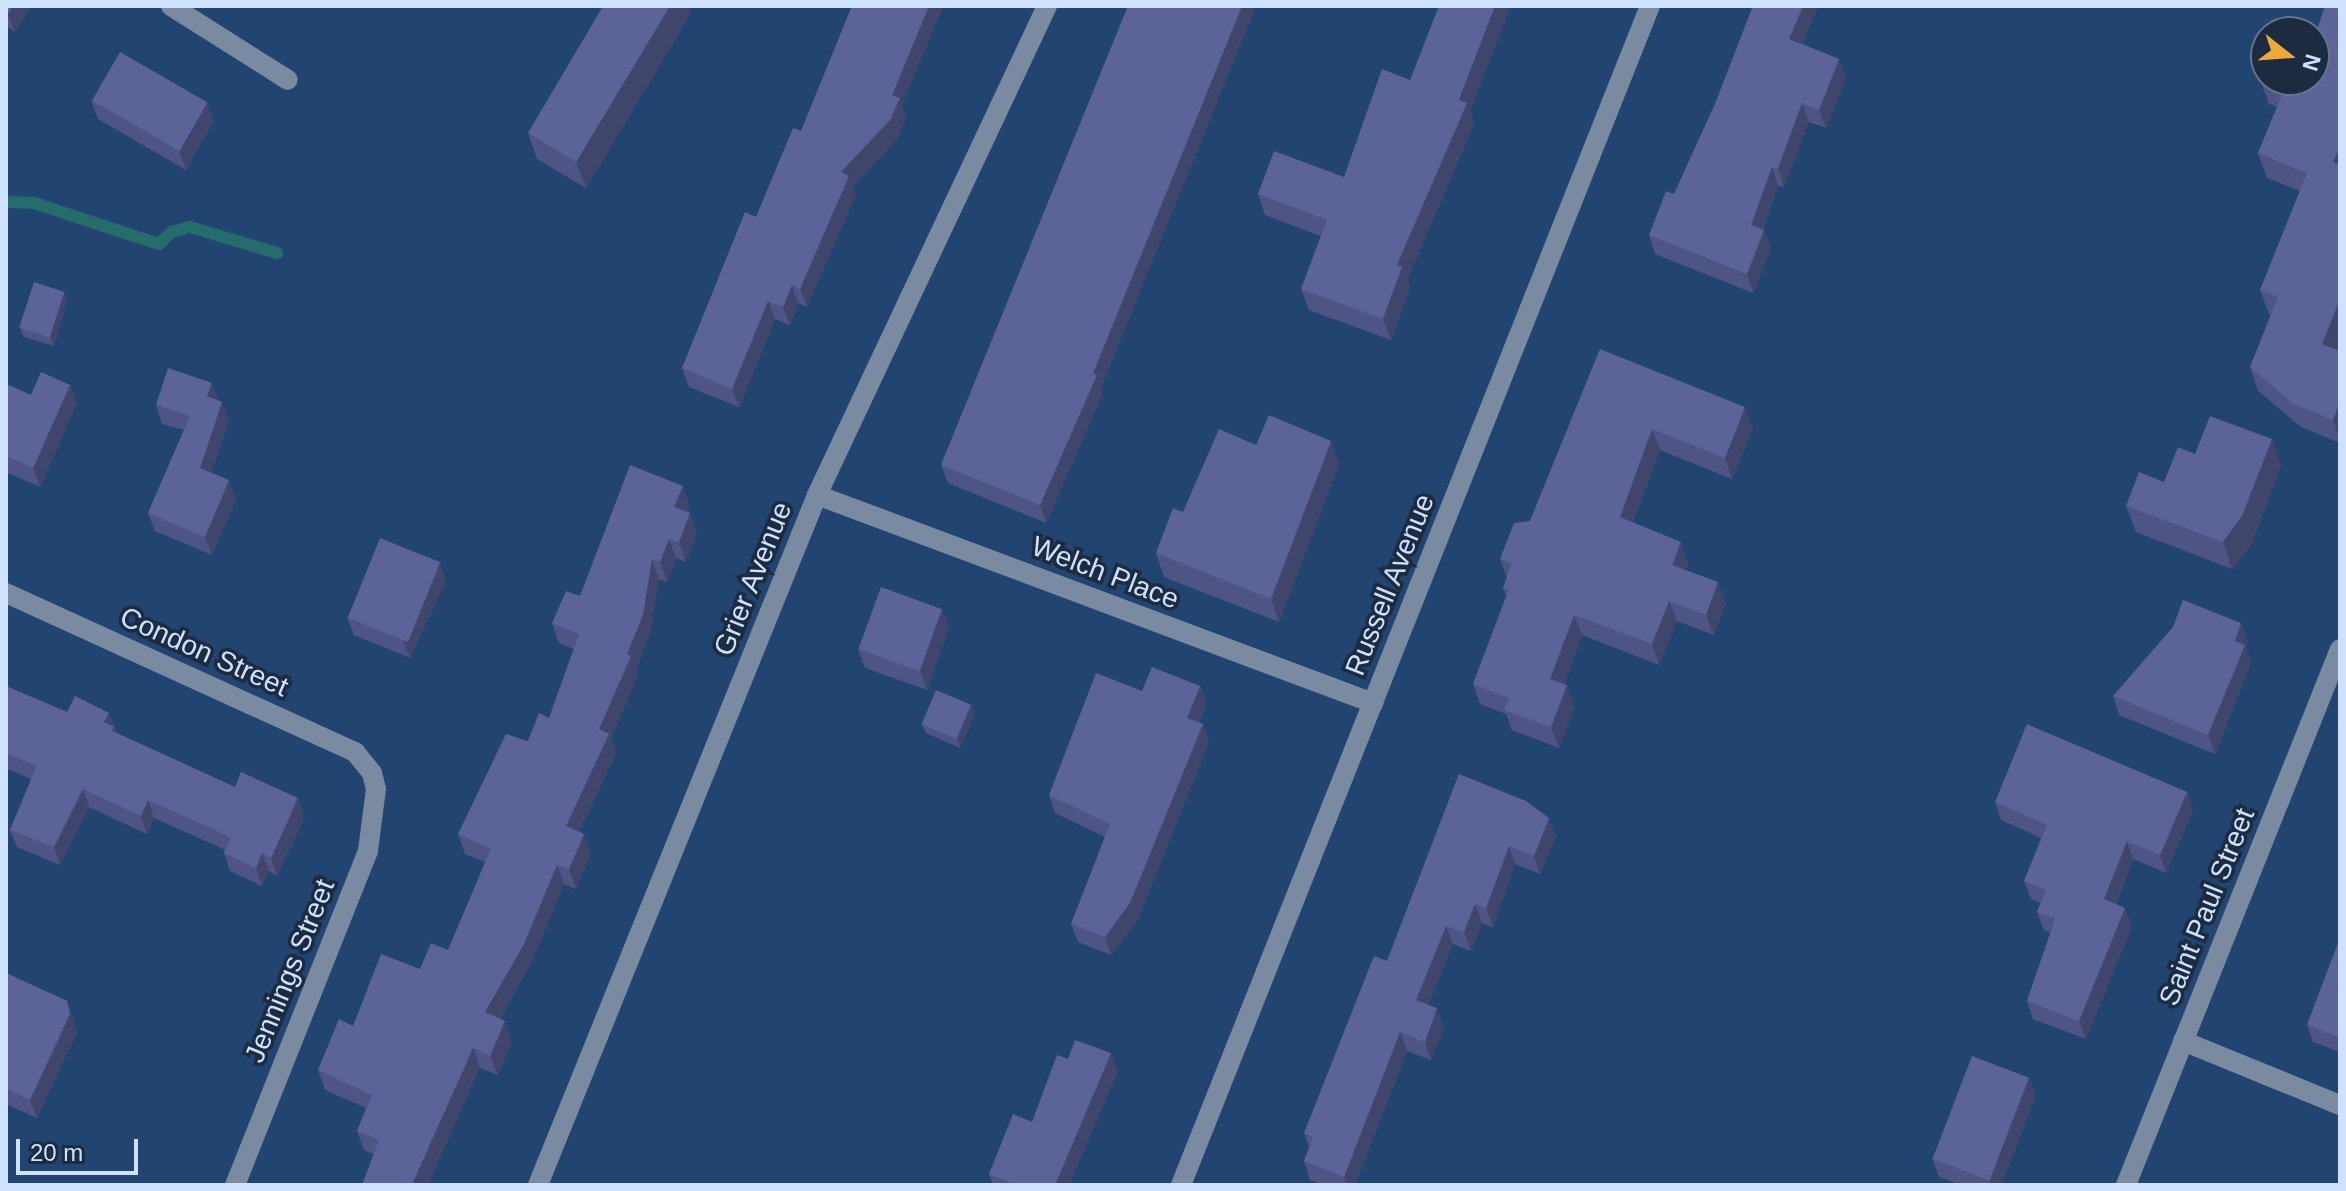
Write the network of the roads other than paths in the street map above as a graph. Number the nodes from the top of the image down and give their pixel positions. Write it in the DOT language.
graph roads {
  1 [pos="171,6"];
  2 [pos="1047,6"];
  3 [pos="1650,6"];
  4 [pos="288,80"];
  5 [pos="817,495"];
  6 [pos="6,593"];
  7 [pos="2340,649"];
  8 [pos="1373,703"];
  9 [pos="372,773"];
  10 [pos="2183,1041"];
  11 [pos="2340,1105"];
  12 [pos="235,1185"];
  13 [pos="538,1185"];
  14 [pos="1181,1185"];
  15 [pos="2126,1185"];
  1 -- 4 [label="street"];
  2 -- 5 [label="street, Grier Avenue"];
  3 -- 8 [label="street, Russell Avenue"];
  5 -- 8 [label="street, Welch Place"];
  5 -- 13 [label="street, Grier Avenue"];
  6 -- 9 [label="street, Condon Street"];
  7 -- 10 [label="street, Saint Paul Street"];
  8 -- 14 [label="street, Russell Avenue"];
  9 -- 12 [label="street, Jennings Street"];
  10 -- 11 [label="street"];
  10 -- 15 [label="street, Saint Paul Street"];
}
